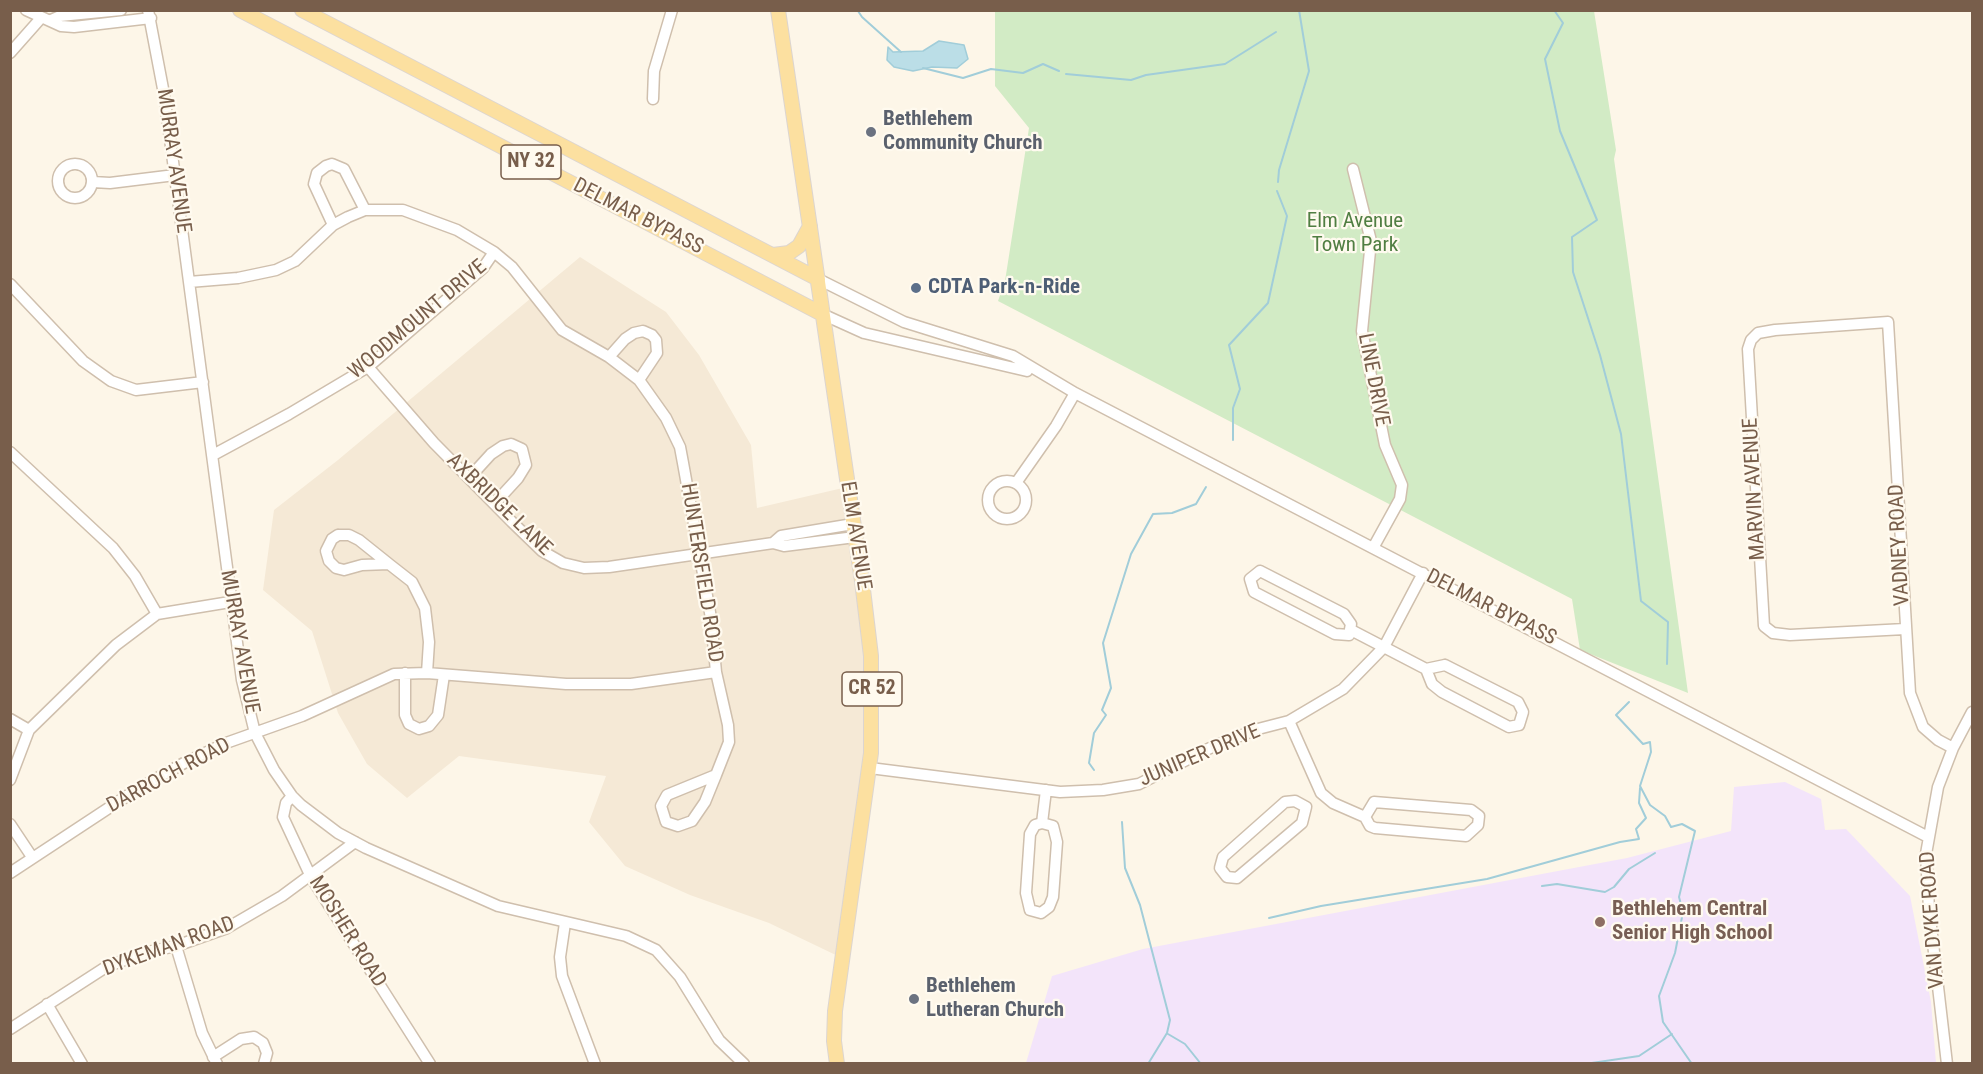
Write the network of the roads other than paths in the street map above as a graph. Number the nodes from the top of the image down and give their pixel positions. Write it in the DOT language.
graph roads {
  1 [pos="26,10"];
  2 [pos="121,10"];
  3 [pos="240,10"];
  4 [pos="302,10"];
  5 [pos="672,10"];
  6 [pos="778,10"];
  7 [pos="150,14"];
  8 [pos="44,20"];
  9 [pos="10,52"];
  10 [pos="653,99"];
  11 [pos="1353,169"];
  12 [pos="175,175"];
  13 [pos="93,182"];
  14 [pos="365,210"];
  15 [pos="333,225"];
  16 [pos="810,226"];
  17 [pos="494,252"];
  18 [pos="773,255"];
  19 [pos="818,279"];
  20 [pos="189,282"];
  21 [pos="10,284"];
  22 [pos="822,314"];
  23 [pos="955,338"];
  24 [pos="1751,340"];
  25 [pos="950,352"];
  26 [pos="609,357"];
  27 [pos="368,367"];
  28 [pos="639,380"];
  29 [pos="1052,381"];
  30 [pos="203,382"];
  31 [pos="1075,393"];
  32 [pos="10,452"];
  33 [pos="213,455"];
  34 [pos="470,477"];
  35 [pos="1016,483"];
  36 [pos="495,503"];
  37 [pos="854,530"];
  38 [pos="1373,548"];
  39 [pos="698,554"];
  40 [pos="389,564"];
  41 [pos="1423,573"];
  42 [pos="230,602"];
  43 [pos="157,614"];
  44 [pos="1905,629"];
  45 [pos="1351,630"];
  46 [pos="1384,647"];
  47 [pos="1426,669"];
  48 [pos="716,672"];
  49 [pos="405,673"];
  50 [pos="428,673"];
  51 [pos="444,675"];
  52 [pos="1972,712"];
  53 [pos="10,719"];
  54 [pos="1289,721"];
  55 [pos="29,730"];
  56 [pos="255,733"];
  57 [pos="1953,748"];
  58 [pos="870,768"];
  59 [pos="716,775"];
  60 [pos="10,780"];
  61 [pos="1046,790"];
  62 [pos="1321,793"];
  63 [pos="292,796"];
  64 [pos="1306,807"];
  65 [pos="1365,817"];
  66 [pos="1042,823"];
  67 [pos="10,824"];
  68 [pos="1928,837"];
  69 [pos="355,842"];
  70 [pos="32,857"];
  71 [pos="10,873"];
  72 [pos="311,877"];
  73 [pos="565,923"];
  74 [pos="176,946"];
  75 [pos="47,1004"];
  76 [pos="10,1029"];
  77 [pos="215,1060"];
  78 [pos="82,1064"];
  79 [pos="264,1064"];
  80 [pos="430,1064"];
  81 [pos="595,1064"];
  82 [pos="744,1064"];
  83 [pos="837,1064"];
  84 [pos="1947,1064"];
  1 -- 8 [label="street"];
  2 -- 8 [label="street"];
  3 -- 22 [label="main road, DELMAR BYPASS / NY 32"];
  4 -- 18 [label="main road, DELMAR BYPASS / NY 32"];
  5 -- 10 [label="street"];
  6 -- 16 [label="main road, ELM AVENUE"];
  7 -- 8 [label="street"];
  7 -- 12 [label="street, MURRAY AVENUE"];
  8 -- 9 [label="street"];
  11 -- 38 [label="street, LINE DRIVE"];
  12 -- 13 [label="street"];
  12 -- 20 [label="street, MURRAY AVENUE"];
  14 -- 15 [label="street, HUNTERSFIELD ROAD"];
  14 -- 15 [label="street"];
  14 -- 17 [label="street, HUNTERSFIELD ROAD"];
  15 -- 20 [label="street, HUNTERSFIELD ROAD"];
  16 -- 18 [label="main road"];
  16 -- 19 [label="main road, ELM AVENUE"];
  17 -- 26 [label="street, HUNTERSFIELD ROAD"];
  17 -- 27 [label="street, WOODMOUNT DRIVE"];
  18 -- 19 [label="main road, DELMAR BYPASS"];
  19 -- 22 [label="main road, ELM AVENUE"];
  19 -- 23 [label="street, DELMAR BYPASS"];
  20 -- 30 [label="street, MURRAY AVENUE"];
  21 -- 30 [label="street"];
  22 -- 25 [label="street, DELMAR BYPASS"];
  22 -- 37 [label="main road, ELM AVENUE / CR 52"];
  23 -- 25 [label="street"];
  23 -- 29 [label="street, DELMAR BYPASS"];
  24 -- 44 [label="street, MARVIN AVENUE"];
  24 -- 44 [label="street, VADNEY ROAD"];
  25 -- 29 [label="street, DELMAR BYPASS"];
  26 -- 28 [label="street, HUNTERSFIELD ROAD"];
  26 -- 28 [label="street"];
  27 -- 33 [label="street, WOODMOUNT DRIVE"];
  27 -- 34 [label="street, AXBRIDGE LANE"];
  28 -- 39 [label="street, HUNTERSFIELD ROAD"];
  29 -- 31 [label="street, DELMAR BYPASS"];
  30 -- 33 [label="street, MURRAY AVENUE"];
  31 -- 35 [label="street"];
  31 -- 38 [label="street, DELMAR BYPASS"];
  32 -- 43 [label="street"];
  33 -- 42 [label="street, MURRAY AVENUE"];
  34 -- 36 [label="street, AXBRIDGE LANE"];
  34 -- 36 [label="street"];
  36 -- 39 [label="street, AXBRIDGE LANE"];
  37 -- 39 [label="street, AXBRIDGE LANE"];
  37 -- 58 [label="main road, ELM AVENUE / CR 52"];
  38 -- 41 [label="street, DELMAR BYPASS"];
  39 -- 48 [label="street, HUNTERSFIELD ROAD"];
  40 -- 40 [label="street"];
  40 -- 50 [label="street"];
  41 -- 46 [label="street, JUNIPER DRIVE"];
  41 -- 68 [label="street, DELMAR BYPASS"];
  42 -- 43 [label="street"];
  42 -- 56 [label="street, MURRAY AVENUE"];
  43 -- 55 [label="street"];
  44 -- 57 [label="street, VADNEY ROAD"];
  45 -- 45 [label="street"];
  45 -- 46 [label="street"];
  46 -- 47 [label="street"];
  46 -- 54 [label="street, JUNIPER DRIVE"];
  47 -- 47 [label="street"];
  48 -- 51 [label="street, DARROCH ROAD"];
  48 -- 59 [label="street, HUNTERSFIELD ROAD"];
  49 -- 50 [label="street, DARROCH ROAD"];
  49 -- 51 [label="street"];
  49 -- 56 [label="street, DARROCH ROAD"];
  50 -- 51 [label="street, DARROCH ROAD"];
  52 -- 57 [label="street, VAN DYKE ROAD"];
  53 -- 55 [label="street"];
  54 -- 61 [label="street, JUNIPER DRIVE"];
  54 -- 62 [label="street"];
  55 -- 60 [label="street"];
  56 -- 63 [label="street, MURRAY AVENUE"];
  56 -- 70 [label="street, DARROCH ROAD"];
  57 -- 68 [label="street, VAN DYKE ROAD"];
  58 -- 61 [label="street, JUNIPER DRIVE"];
  58 -- 83 [label="main road, ELM AVENUE / CR 52"];
  59 -- 59 [label="street, HUNTERSFIELD ROAD"];
  61 -- 66 [label="street"];
  62 -- 64 [label="street"];
  62 -- 65 [label="street"];
  63 -- 69 [label="street, MURRAY AVENUE"];
  63 -- 72 [label="street, MOSHER ROAD"];
  64 -- 64 [label="street"];
  65 -- 65 [label="street"];
  66 -- 66 [label="street"];
  67 -- 70 [label="street"];
  68 -- 84 [label="street, VAN DYKE ROAD"];
  69 -- 72 [label="street, DYKEMAN ROAD"];
  69 -- 73 [label="street, MURRAY AVENUE"];
  70 -- 71 [label="street, DARROCH ROAD"];
  72 -- 74 [label="street, DYKEMAN ROAD"];
  72 -- 80 [label="street, MOSHER ROAD"];
  73 -- 81 [label="street"];
  73 -- 82 [label="street, MURRAY AVENUE"];
  74 -- 75 [label="street, DYKEMAN ROAD"];
  74 -- 77 [label="street"];
  75 -- 76 [label="street, DYKEMAN ROAD"];
  75 -- 78 [label="street"];
  77 -- 79 [label="street"];
}
